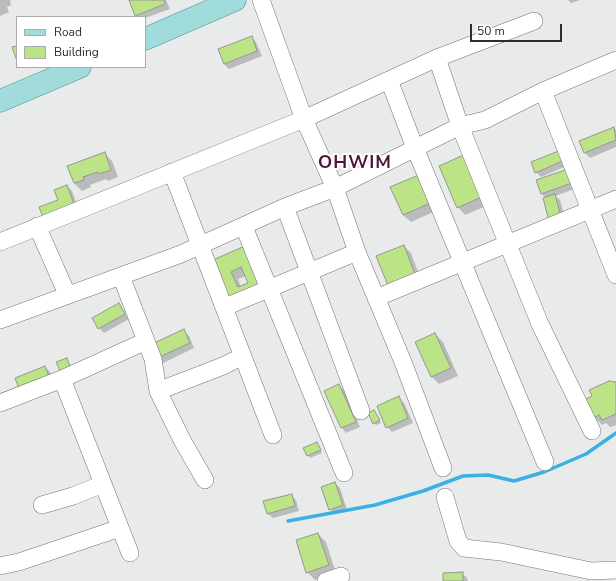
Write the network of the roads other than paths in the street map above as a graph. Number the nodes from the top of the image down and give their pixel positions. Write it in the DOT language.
graph roads {
  1 [pos="234,0"];
  2 [pos="261,0"];
  3 [pos="534,21"];
  4 [pos="146,39"];
  5 [pos="437,58"];
  6 [pos="616,60"];
  7 [pos="78,68"];
  8 [pos="389,80"];
  9 [pos="543,91"];
  10 [pos="0,101"];
  11 [pos="304,120"];
  12 [pos="460,126"];
  13 [pos="415,148"];
  14 [pos="172,172"];
  15 [pos="335,188"];
  16 [pos="616,199"];
  17 [pos="285,207"];
  18 [pos="589,209"];
  19 [pos="37,226"];
  20 [pos="244,227"];
  21 [pos="0,242"];
  22 [pos="508,243"];
  23 [pos="201,245"];
  24 [pos="357,252"];
  25 [pos="464,263"];
  26 [pos="310,271"];
  27 [pos="616,275"];
  28 [pos="121,276"];
  29 [pos="269,289"];
  30 [pos="67,294"];
  31 [pos="376,298"];
  32 [pos="225,307"];
  33 [pos="0,320"];
  34 [pos="146,341"];
  35 [pos="243,356"];
  36 [pos="62,379"];
  37 [pos="158,391"];
  38 [pos="0,403"];
  39 [pos="361,411"];
  40 [pos="592,431"];
  41 [pos="273,435"];
  42 [pos="545,462"];
  43 [pos="443,468"];
  44 [pos="344,473"];
  45 [pos="205,480"];
  46 [pos="103,484"];
  47 [pos="445,497"];
  48 [pos="42,505"];
  49 [pos="120,528"];
  50 [pos="130,552"];
  51 [pos="0,566"];
  52 [pos="616,570"];
  1 -- 4 [label="main road"];
  2 -- 11 [label="street"];
  3 -- 5 [label="street"];
  5 -- 8 [label="street"];
  5 -- 12 [label="street"];
  6 -- 9 [label="street"];
  7 -- 10 [label="main road"];
  8 -- 11 [label="street"];
  8 -- 13 [label="street"];
  9 -- 12 [label="street"];
  9 -- 18 [label="street"];
  11 -- 14 [label="street"];
  11 -- 15 [label="street"];
  12 -- 13 [label="street"];
  12 -- 22 [label="street"];
  13 -- 15 [label="street"];
  13 -- 25 [label="street"];
  14 -- 19 [label="street"];
  14 -- 23 [label="street"];
  15 -- 17 [label="street"];
  15 -- 24 [label="street"];
  16 -- 18 [label="street"];
  17 -- 20 [label="street"];
  17 -- 26 [label="street"];
  18 -- 22 [label="street"];
  18 -- 27 [label="street"];
  19 -- 21 [label="street"];
  19 -- 30 [label="street"];
  20 -- 23 [label="street"];
  20 -- 29 [label="street"];
  22 -- 25 [label="street"];
  22 -- 40 [label="street"];
  23 -- 28 [label="street"];
  23 -- 32 [label="street"];
  24 -- 26 [label="street"];
  24 -- 31 [label="street"];
  25 -- 31 [label="street"];
  25 -- 42 [label="street"];
  26 -- 29 [label="street"];
  26 -- 39 [label="street"];
  28 -- 30 [label="street"];
  28 -- 34 [label="street"];
  29 -- 32 [label="street"];
  29 -- 44 [label="street"];
  30 -- 33 [label="street"];
  31 -- 43 [label="street"];
  32 -- 35 [label="street"];
  34 -- 36 [label="street"];
  34 -- 37 [label="street"];
  35 -- 37 [label="street"];
  35 -- 41 [label="street"];
  36 -- 38 [label="street"];
  36 -- 46 [label="street"];
  37 -- 45 [label="street"];
  46 -- 48 [label="street"];
  46 -- 49 [label="street"];
  47 -- 52 [label="street"];
  49 -- 50 [label="street"];
  49 -- 51 [label="street"];
}
